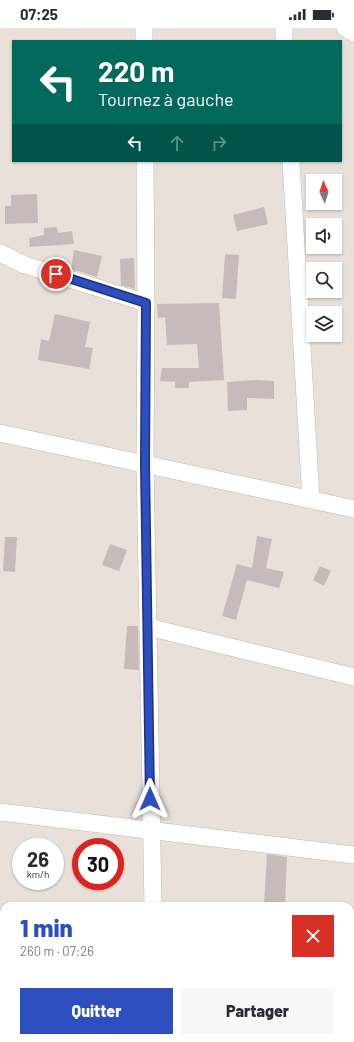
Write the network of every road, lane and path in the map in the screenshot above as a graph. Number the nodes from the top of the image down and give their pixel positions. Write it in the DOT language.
graph roads {
  1 [pos="144,28"];
  2 [pos="284,28"];
  3 [pos="345,28"];
  4 [pos="354,33"];
  5 [pos="144,40"];
  6 [pos="284,40"];
  7 [pos="145,162"];
  8 [pos="291,162"];
  9 [pos="0,253"];
  10 [pos="146,303"];
  11 [pos="0,432"];
  12 [pos="145,464"];
  13 [pos="311,499"];
  14 [pos="354,509"];
  15 [pos="148,627"];
  16 [pos="354,676"];
  17 [pos="0,812"];
  18 [pos="150,831"];
  19 [pos="354,855"];
  20 [pos="153,902"];
  1 -- 5 [label="street"];
  2 -- 6 [label="street"];
  3 -- 4 [label="street"];
  7 -- 10 [label="street"];
  8 -- 13 [label="street"];
  9 -- 10 [label="street"];
  10 -- 12 [label="street"];
  11 -- 12 [label="street"];
  12 -- 13 [label="street"];
  12 -- 15 [label="street"];
  13 -- 14 [label="street"];
  15 -- 16 [label="street"];
  15 -- 18 [label="street"];
  17 -- 18 [label="street"];
  18 -- 19 [label="street"];
  18 -- 20 [label="street"];
}
